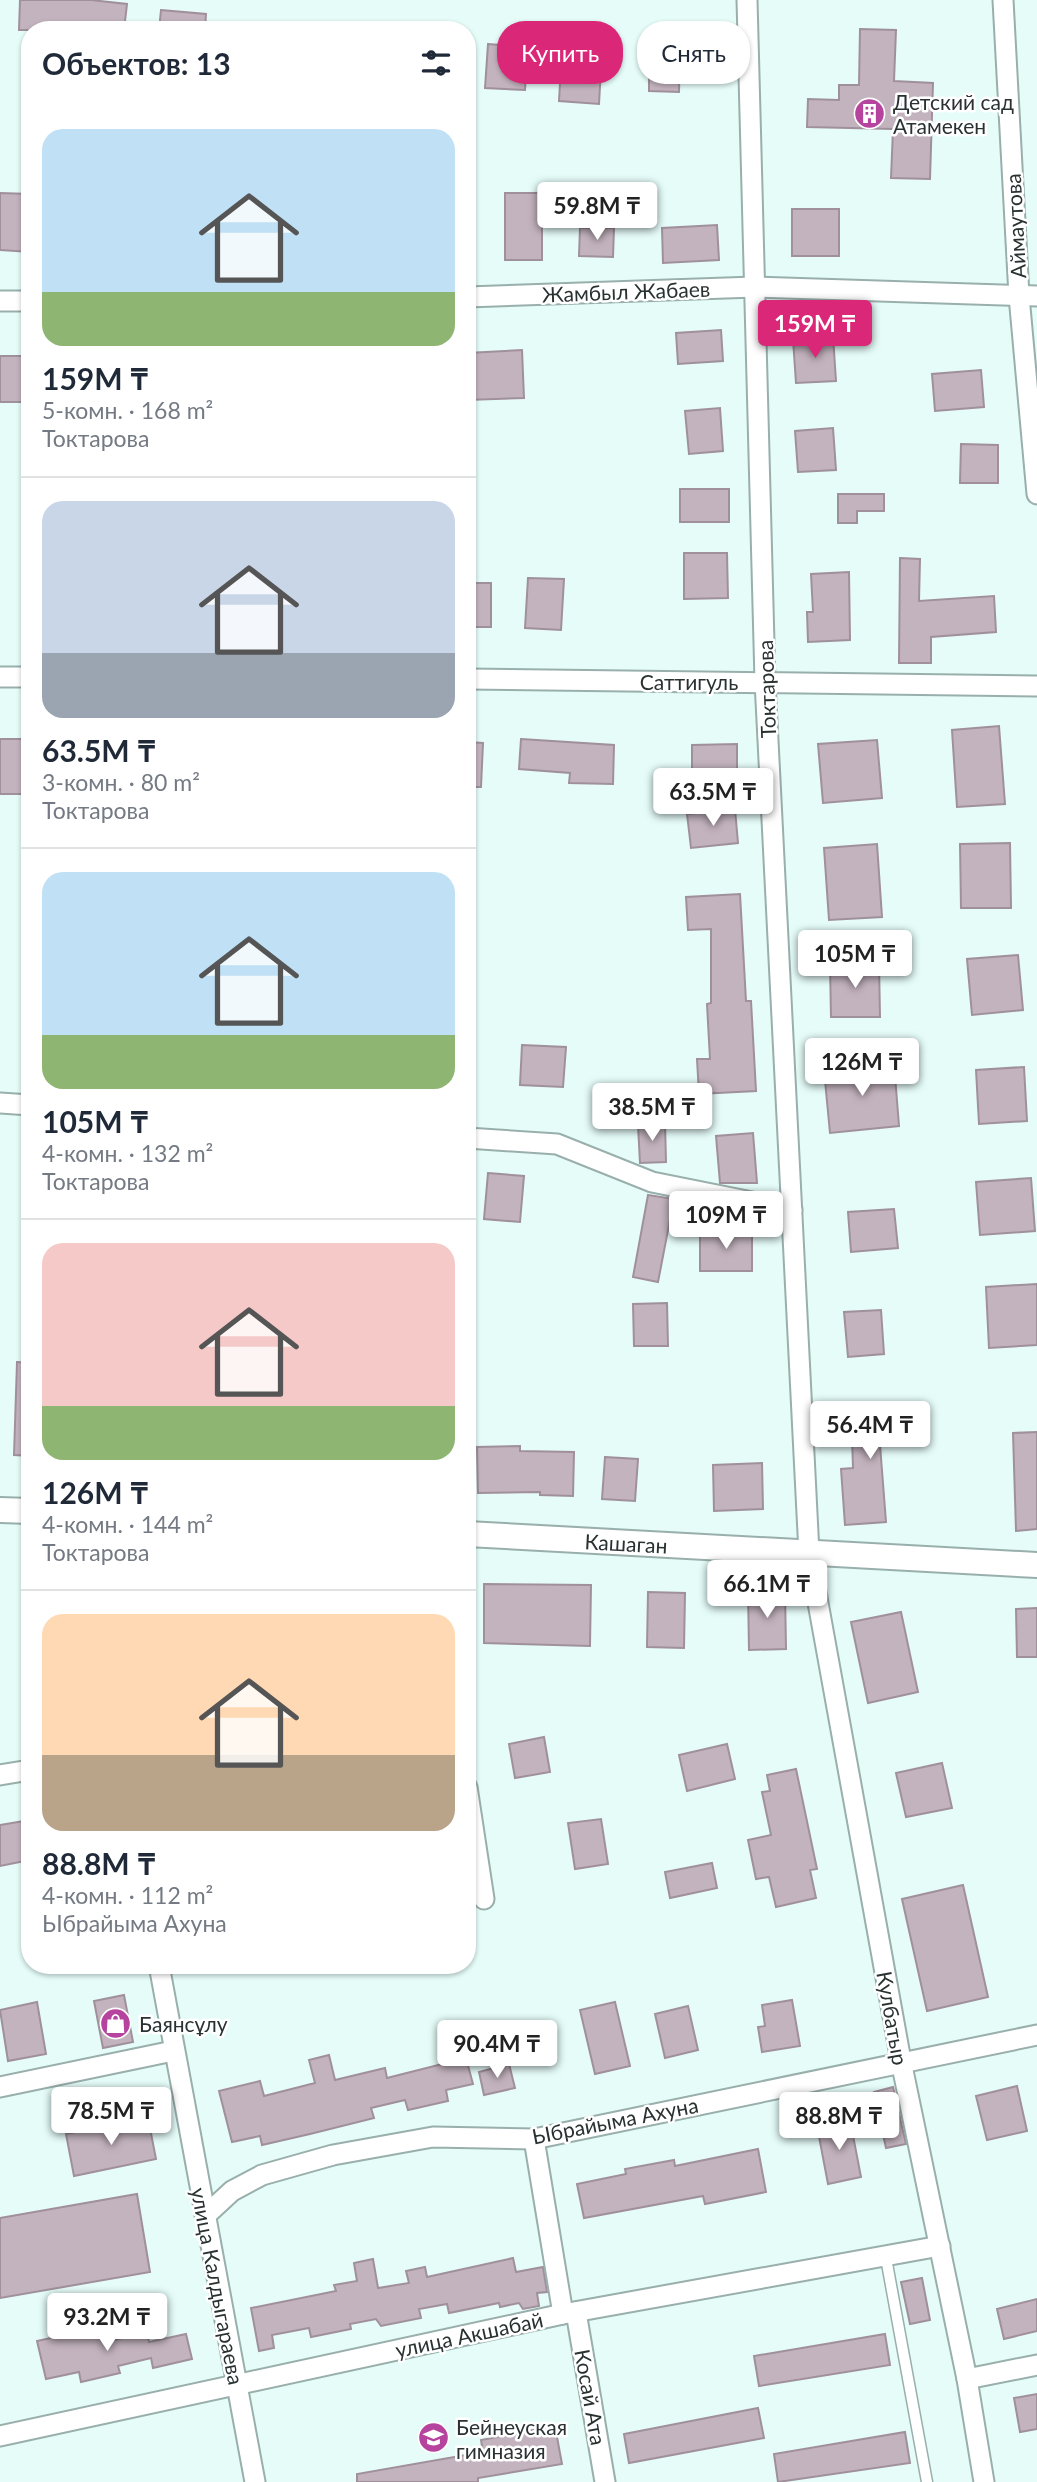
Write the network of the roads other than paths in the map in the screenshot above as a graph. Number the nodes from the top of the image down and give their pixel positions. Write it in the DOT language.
graph roads {
  1 [pos="747,0"];
  2 [pos="1003,0"];
  3 [pos="755,287"];
  4 [pos="1028,296"];
  5 [pos="476,297"];
  6 [pos="0,301"];
  7 [pos="21,301"];
  8 [pos="1037,494"];
  9 [pos="0,677"];
  10 [pos="21,677"];
  11 [pos="476,680"];
  12 [pos="765,681"];
  13 [pos="1037,686"];
  14 [pos="0,1103"];
  15 [pos="21,1104"];
  16 [pos="476,1139"];
  17 [pos="792,1210"];
  18 [pos="0,1510"];
  19 [pos="21,1511"];
  20 [pos="476,1534"];
  21 [pos="810,1553"];
  22 [pos="1037,1565"];
  23 [pos="21,1771"];
  24 [pos="0,1774"];
  25 [pos="476,1846"];
  26 [pos="484,1899"];
  27 [pos="160,1974"];
  28 [pos="1037,2035"];
  29 [pos="173,2051"];
  30 [pos="901,2061"];
  31 [pos="0,2087"];
  32 [pos="534,2139"];
  33 [pos="205,2216"];
  34 [pos="940,2246"];
  35 [pos="886,2258"];
  36 [pos="569,2313"];
  37 [pos="1037,2365"];
  38 [pos="967,2379"];
  39 [pos="237,2386"];
  40 [pos="0,2436"];
  41 [pos="255,2482"];
  42 [pos="605,2482"];
  43 [pos="927,2482"];
  44 [pos="984,2482"];
  1 -- 3 [label="street, Токтарова"];
  2 -- 4 [label="street, Аймаутова"];
  3 -- 4 [label="street, Жамбыл Жабаев"];
  3 -- 5 [label="street, Жамбыл Жабаев"];
  3 -- 12 [label="street, Токтарова"];
  4 -- 8 [label="street, Аймаутова"];
  6 -- 7 [label="street"];
  9 -- 10 [label="street"];
  11 -- 12 [label="street, Саттигуль"];
  12 -- 13 [label="street, Саттигуль"];
  12 -- 17 [label="street, Токтарова"];
  14 -- 15 [label="street"];
  16 -- 17 [label="street"];
  17 -- 21 [label="street, Токтарова"];
  18 -- 19 [label="street"];
  20 -- 21 [label="street, Кашаган"];
  21 -- 22 [label="street, Кашаган"];
  21 -- 30 [label="street, Кулбатыр"];
  23 -- 24 [label="street"];
  25 -- 26 [label="street"];
  27 -- 29 [label="street, улица Калдыгараева"];
  28 -- 30 [label="street, Ыбрайыма Ахуна"];
  29 -- 31 [label="street"];
  29 -- 33 [label="street, улица Калдыгараева"];
  30 -- 32 [label="street, Ыбрайыма Ахуна"];
  30 -- 34 [label="street, Кулбатыр"];
  32 -- 33 [label="street, Ыбрайыма Ахуна"];
  32 -- 36 [label="street, Косай Ата"];
  33 -- 39 [label="street, улица Калдыгараева"];
  34 -- 35 [label="street, улица Акшабай"];
  34 -- 38 [label="street, Кулбатыр"];
  35 -- 36 [label="street, улица Акшабай"];
  35 -- 43 [label="lane"];
  36 -- 39 [label="street, улица Акшабай"];
  36 -- 42 [label="street, Косай Ата"];
  37 -- 38 [label="street"];
  38 -- 44 [label="street, Кулбатыр"];
  39 -- 40 [label="street, улица Акшабай"];
  39 -- 41 [label="street, улица Калдыгараева"];
}
